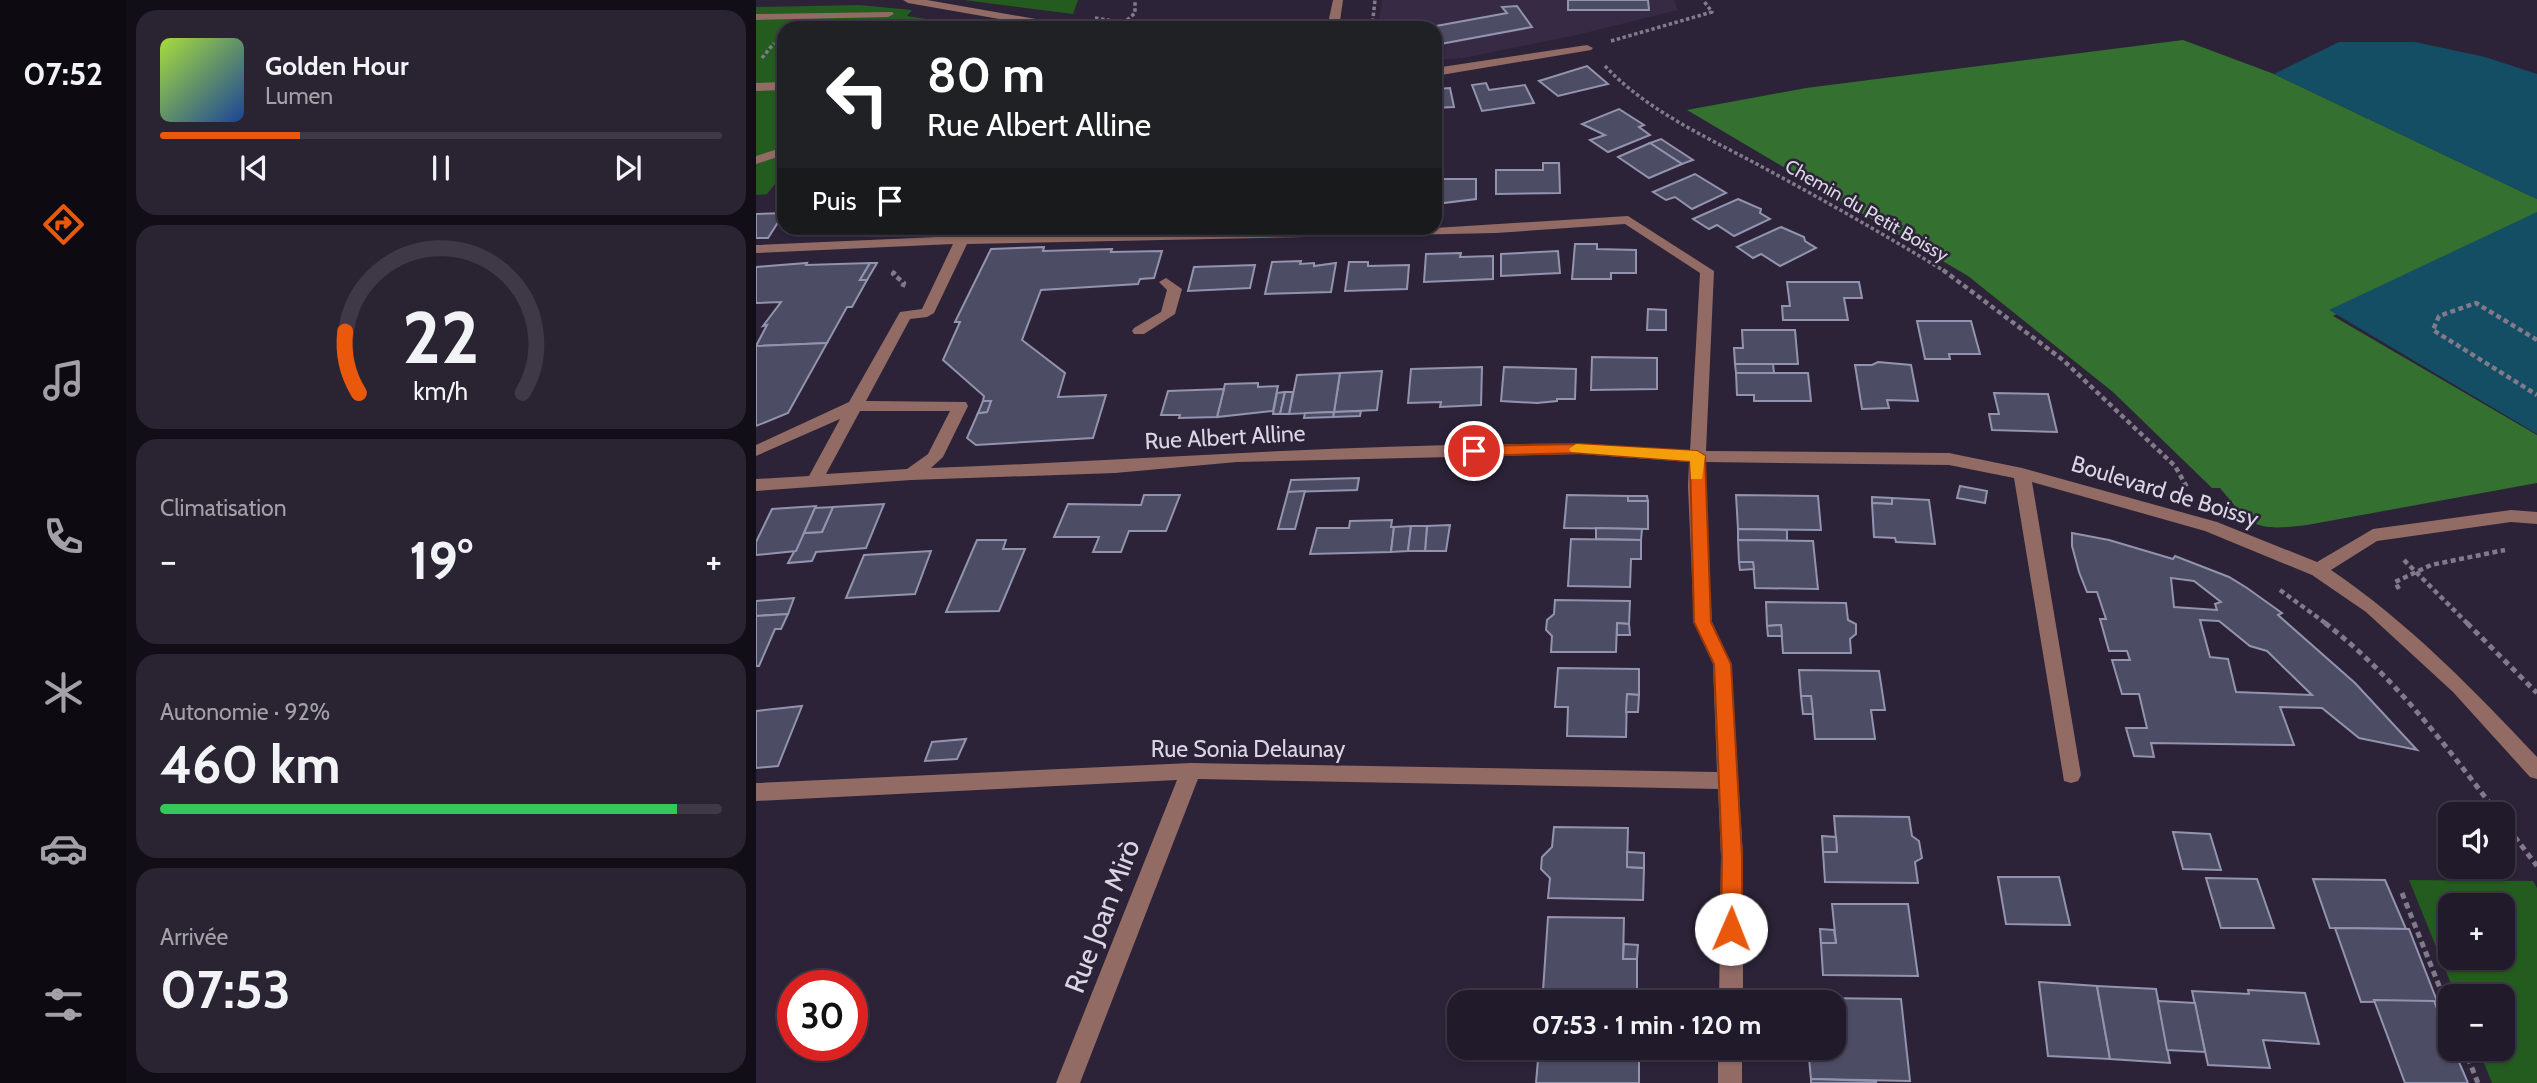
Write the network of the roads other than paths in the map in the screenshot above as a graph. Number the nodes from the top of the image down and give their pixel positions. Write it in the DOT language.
graph roads {
  1 [pos="900,0"];
  2 [pos="908,0"];
  3 [pos="1338,0"];
  4 [pos="888,15"];
  5 [pos="756,17"];
  6 [pos="883,21"];
  7 [pos="1030,21"];
  8 [pos="1334,21"];
  9 [pos="1587,48"];
  10 [pos="1442,71"];
  11 [pos="777,86"];
  12 [pos="756,87"];
  13 [pos="777,153"];
  14 [pos="756,160"];
  15 [pos="1442,229"];
  16 [pos="1111,235"];
  17 [pos="961,242"];
  18 [pos="756,249"];
  19 [pos="1166,282"];
  20 [pos="1139,331"];
  21 [pos="854,406"];
  22 [pos="756,451"];
  23 [pos="1697,456"];
  24 [pos="911,474"];
  25 [pos="2022,474"];
  26 [pos="814,481"];
  27 [pos="757,486"];
  28 [pos="2537,517"];
  29 [pos="2318,570"];
  30 [pos="1191,771"];
  31 [pos="2537,771"];
  32 [pos="2071,775"];
  33 [pos="1729,780"];
  34 [pos="762,792"];
  35 [pos="1731,990"];
  36 [pos="1730,1060"];
  37 [pos="1068,1083"];
  38 [pos="1730,1083"];
  1 -- 4 [label="street"];
  2 -- 7 [label="street"];
  3 -- 8 [label="street"];
  4 -- 5 [label="street"];
  4 -- 6 [label="street"];
  9 -- 10 [label="street"];
  11 -- 12 [label="street"];
  13 -- 14 [label="street"];
  15 -- 23 [label="street"];
  16 -- 17 [label="street"];
  17 -- 18 [label="street"];
  17 -- 21 [label="street"];
  19 -- 20 [label="street"];
  21 -- 22 [label="street"];
  21 -- 24 [label="street"];
  21 -- 26 [label="street"];
  23 -- 24 [label="street, Rue Albert Alline"];
  23 -- 25 [label="street, Boulevard de Boissy"];
  23 -- 33 [label="street"];
  24 -- 26 [label="street, Rue Albert Alline"];
  25 -- 29 [label="street, Boulevard de Boissy"];
  25 -- 32 [label="street"];
  26 -- 27 [label="street, Rue Albert Alline"];
  28 -- 29 [label="street"];
  29 -- 31 [label="street, Boulevard de Boissy"];
  30 -- 33 [label="street, Rue Sonia Delaunay"];
  30 -- 34 [label="street, Rue Sonia Delaunay"];
  30 -- 37 [label="street, Rue Joan Mirò"];
  33 -- 35 [label="street"];
  36 -- 38 [label="street"];
}
